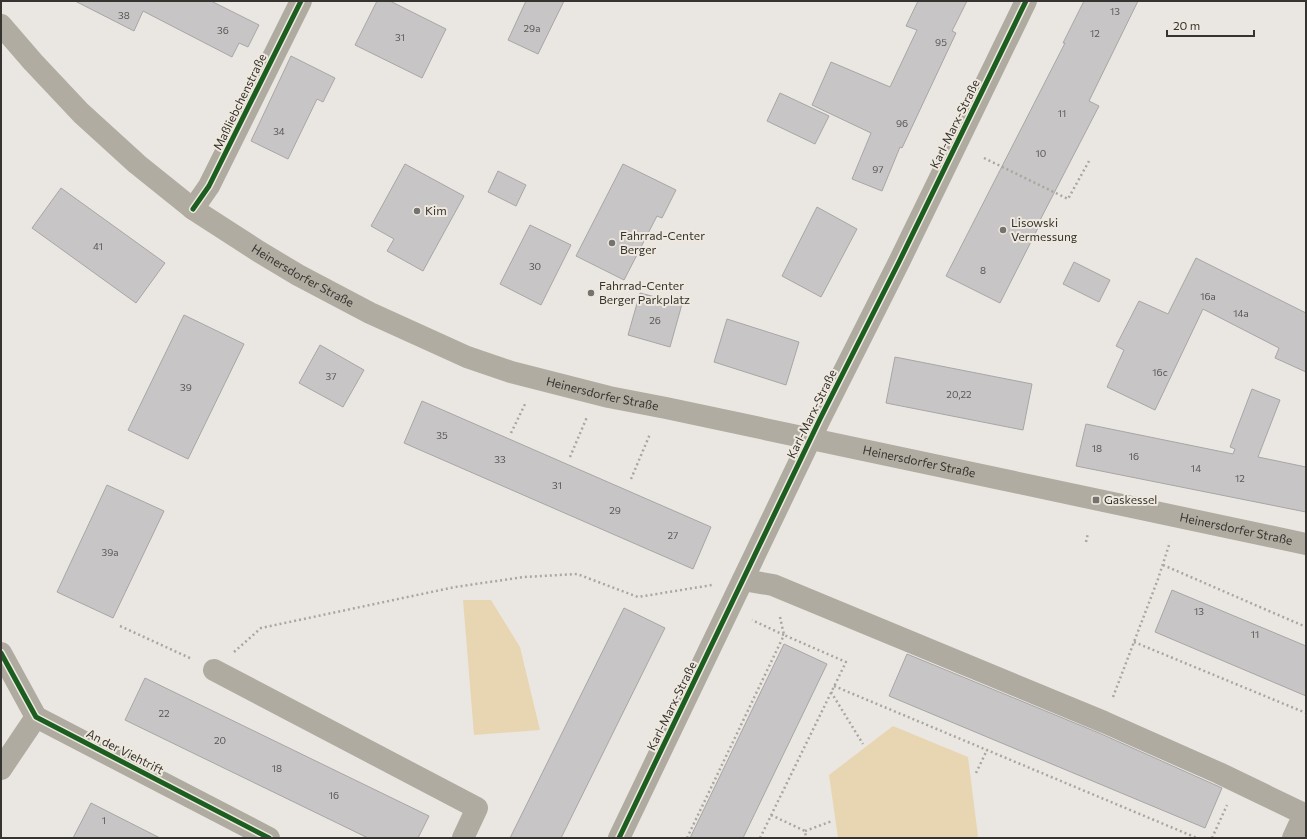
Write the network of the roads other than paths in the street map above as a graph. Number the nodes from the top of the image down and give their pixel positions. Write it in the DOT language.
graph roads {
  1 [pos="301,1"];
  2 [pos="1026,1"];
  3 [pos="1,25"];
  4 [pos="194,209"];
  5 [pos="811,439"];
  6 [pos="1306,544"];
  7 [pos="743,580"];
  8 [pos="1,653"];
  9 [pos="214,670"];
  10 [pos="36,717"];
  11 [pos="1,769"];
  12 [pos="269,838"];
  13 [pos="463,838"];
  14 [pos="619,838"];
  15 [pos="1293,838"];
  1 -- 4 [label="street, Maßliebchenstraße"];
  2 -- 5 [label="street, Karl-Marx-Straße"];
  3 -- 4 [label="main road, Heinersdorfer Straße"];
  4 -- 5 [label="main road, Heinersdorfer Straße"];
  5 -- 6 [label="main road, Heinersdorfer Straße"];
  5 -- 7 [label="street, Karl-Marx-Straße"];
  7 -- 14 [label="street, Karl-Marx-Straße"];
  7 -- 15 [label="street"];
  8 -- 10 [label="street"];
  9 -- 13 [label="street"];
  10 -- 11 [label="street"];
  10 -- 12 [label="street, An der Viehtrift"];
}
